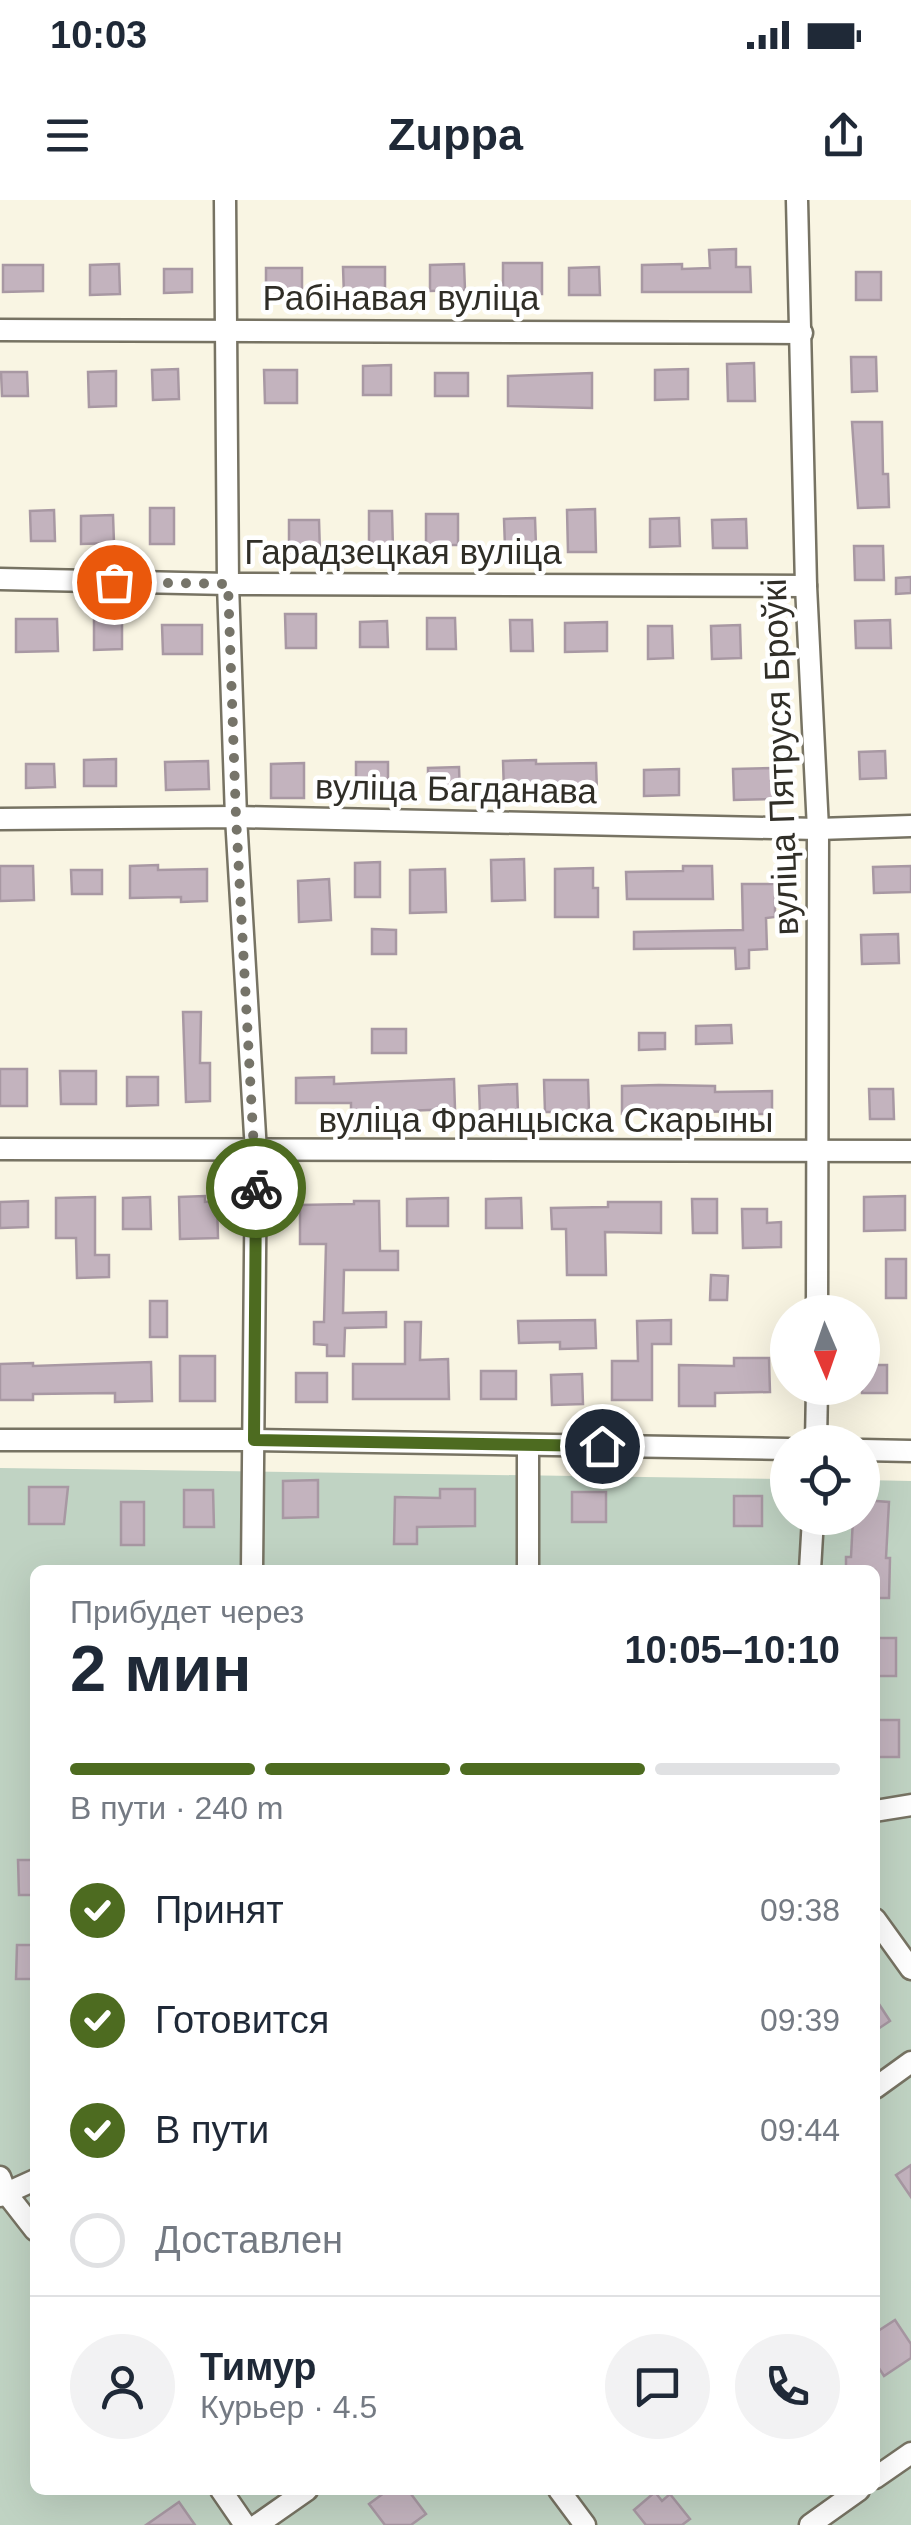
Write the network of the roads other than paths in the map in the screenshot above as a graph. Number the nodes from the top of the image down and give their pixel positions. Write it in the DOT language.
graph roads {
  1 [pos="225,200"];
  2 [pos="797,200"];
  3 [pos="0,330"];
  4 [pos="226,330"];
  5 [pos="802,332"];
  6 [pos="0,578"];
  7 [pos="228,584"];
  8 [pos="806,586"];
  9 [pos="236,817"];
  10 [pos="0,819"];
  11 [pos="911,826"];
  12 [pos="818,829"];
  13 [pos="0,1149"];
  14 [pos="256,1152"];
  15 [pos="819,1152"];
  16 [pos="911,1152"];
  17 [pos="818,1295"];
  18 [pos="0,1440"];
  19 [pos="254,1440"];
  20 [pos="528,1446"];
  21 [pos="770,1450"];
  22 [pos="880,1450"];
  23 [pos="911,1450"];
  24 [pos="812,1535"];
  25 [pos="252,1565"];
  26 [pos="528,1565"];
  27 [pos="810,1565"];
  28 [pos="911,1806"];
  29 [pos="880,1810"];
  30 [pos="880,1926"];
  31 [pos="911,1969"];
  32 [pos="911,2062"];
  33 [pos="880,2084"];
  34 [pos="30,2181"];
  35 [pos="2,2189"];
  36 [pos="30,2224"];
  37 [pos="911,2453"];
  38 [pos="880,2475"];
  39 [pos="224,2495"];
  40 [pos="299,2495"];
  41 [pos="563,2495"];
  42 [pos="851,2495"];
  43 [pos="245,2525"];
  44 [pos="257,2525"];
  45 [pos="584,2525"];
  46 [pos="810,2525"];
  1 -- 4 [label="street"];
  2 -- 5 [label="street, вуліца Пятруся Броўкі"];
  3 -- 4 [label="street, Рабінавая вуліца"];
  4 -- 5 [label="street, Рабінавая вуліца"];
  4 -- 7 [label="street"];
  5 -- 8 [label="street, вуліца Пятруся Броўкі"];
  6 -- 7 [label="street, Гарадзецкая вуліца"];
  7 -- 8 [label="street, Гарадзецкая вуліца"];
  7 -- 9 [label="street"];
  8 -- 12 [label="street, вуліца Пятруся Броўкі"];
  9 -- 10 [label="street, вуліца Багданава"];
  9 -- 12 [label="street, вуліца Багданава"];
  9 -- 14 [label="street"];
  11 -- 12 [label="street, вуліца Багданава"];
  12 -- 15 [label="street, вуліца Пятруся Броўкі"];
  13 -- 14 [label="street, вуліца Францыска Скарыны"];
  14 -- 15 [label="street, вуліца Францыска Скарыны"];
  14 -- 19 [label="street"];
  15 -- 16 [label="street, вуліца Францыска Скарыны"];
  15 -- 17 [label="street, вуліца Пятруся Броўкі"];
  18 -- 19 [label="street"];
  19 -- 20 [label="street"];
  19 -- 25 [label="street"];
  20 -- 21 [label="street"];
  20 -- 26 [label="street"];
  22 -- 23 [label="street"];
  24 -- 27 [label="street"];
  28 -- 29 [label="street"];
  30 -- 31 [label="street"];
  32 -- 33 [label="street"];
  34 -- 35 [label="street"];
  35 -- 36 [label="street"];
  37 -- 38 [label="street"];
  39 -- 43 [label="street"];
  40 -- 44 [label="street"];
  41 -- 45 [label="street"];
  42 -- 46 [label="street"];
}
